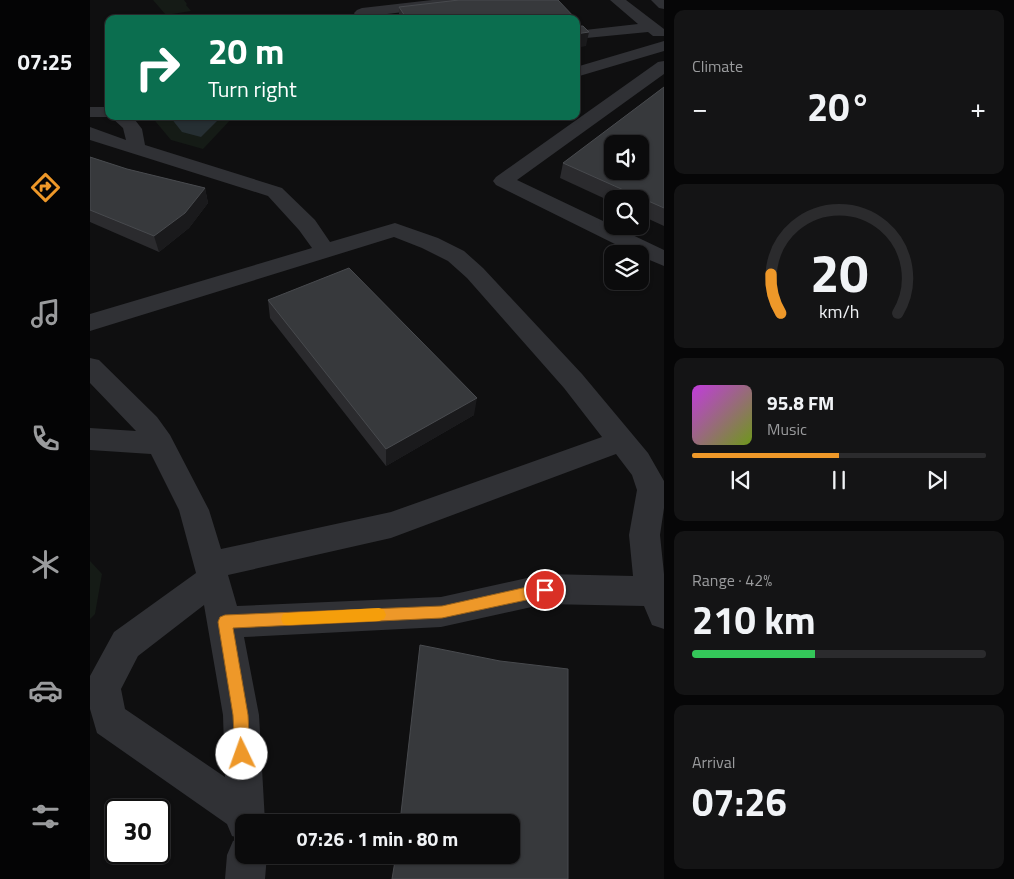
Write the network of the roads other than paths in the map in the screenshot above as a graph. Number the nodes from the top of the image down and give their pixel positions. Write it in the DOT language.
graph roads {
  1 [pos="468,0"];
  2 [pos="617,0"];
  3 [pos="658,0"];
  4 [pos="664,5"];
  5 [pos="363,15"];
  6 [pos="580,35"];
  7 [pos="661,36"];
  8 [pos="664,66"];
  9 [pos="580,70"];
  10 [pos="90,112"];
  11 [pos="105,112"];
  12 [pos="126,120"];
  13 [pos="90,133"];
  14 [pos="136,148"];
  15 [pos="325,251"];
  16 [pos="664,259"];
  17 [pos="90,323"];
  18 [pos="90,367"];
  19 [pos="90,439"];
  20 [pos="621,441"];
  21 [pos="160,443"];
  22 [pos="212,572"];
  23 [pos="658,602"];
  24 [pos="225,622"];
  25 [pos="239,814"];
  26 [pos="245,814"];
  27 [pos="246,864"];
  28 [pos="245,879"];
  1 -- 5 [label="street"];
  2 -- 7 [label="street"];
  3 -- 4 [label="street"];
  6 -- 7 [label="street"];
  7 -- 9 [label="street"];
  8 -- 16 [label="street"];
  10 -- 11 [label="street"];
  12 -- 14 [label="street"];
  13 -- 14 [label="street"];
  14 -- 15 [label="street"];
  15 -- 17 [label="street"];
  15 -- 20 [label="street"];
  18 -- 21 [label="street"];
  19 -- 21 [label="street"];
  20 -- 22 [label="street"];
  20 -- 23 [label="street"];
  21 -- 22 [label="street"];
  22 -- 24 [label="street"];
  22 -- 25 [label="street"];
  23 -- 24 [label="street"];
  24 -- 26 [label="street"];
  27 -- 28 [label="street"];
}
